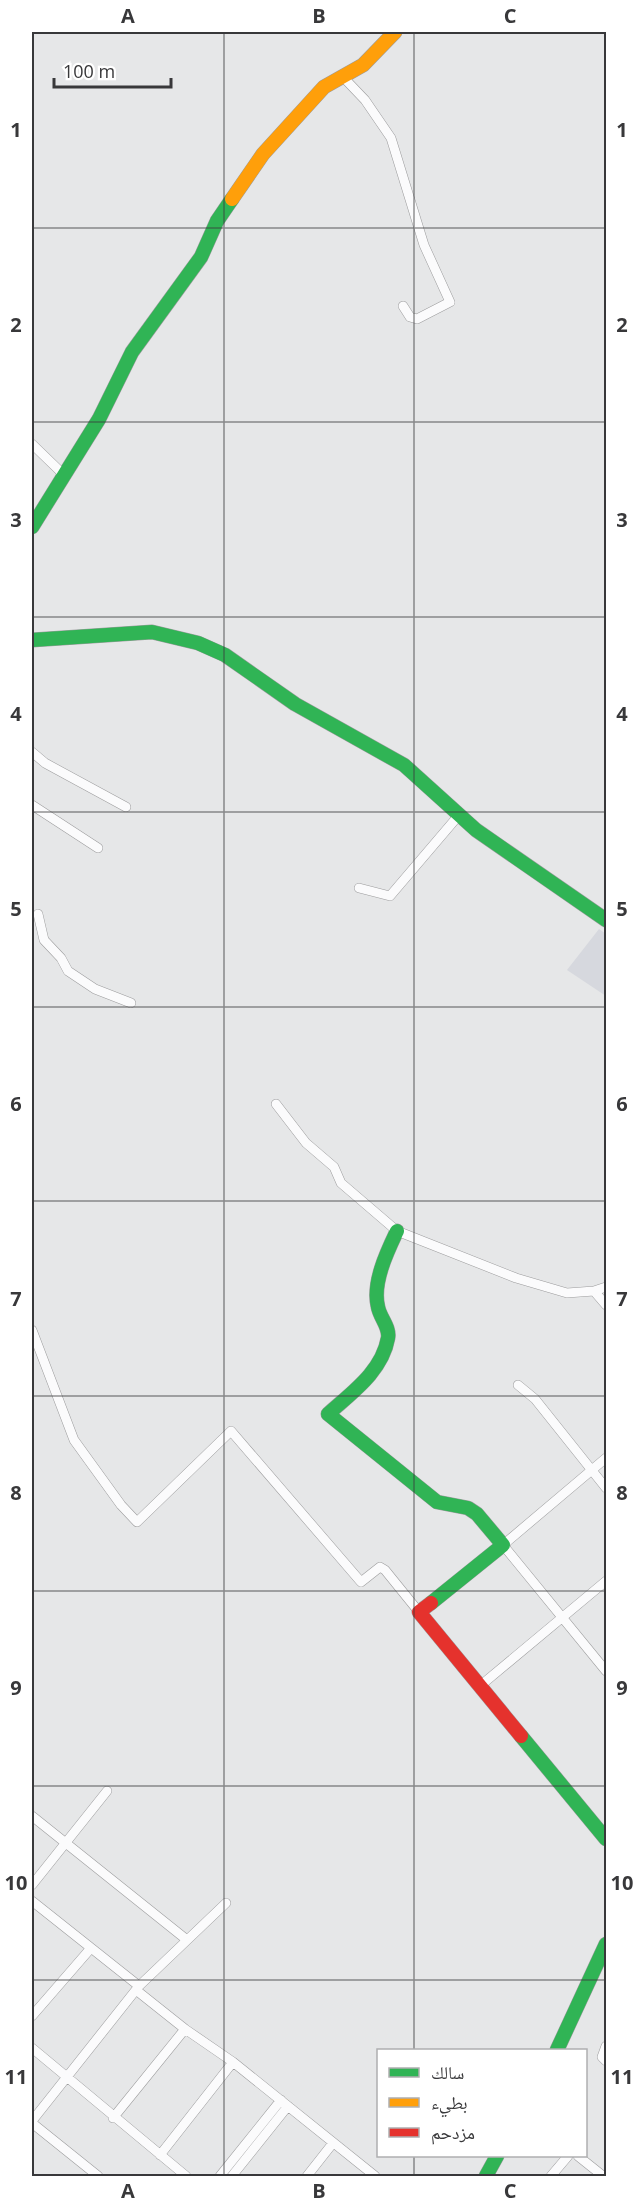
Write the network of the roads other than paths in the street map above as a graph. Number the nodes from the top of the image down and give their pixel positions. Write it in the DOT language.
graph roads {
  1 [pos="395,32"];
  2 [pos="344,78"];
  3 [pos="402,306"];
  4 [pos="32,444"];
  5 [pos="64,475"];
  6 [pos="32,527"];
  7 [pos="32,640"];
  8 [pos="32,752"];
  9 [pos="32,805"];
  10 [pos="126,807"];
  11 [pos="459,815"];
  12 [pos="98,848"];
  13 [pos="359,888"];
  14 [pos="38,914"];
  15 [pos="606,920"];
  16 [pos="131,1003"];
  17 [pos="276,1104"];
  18 [pos="397,1231"];
  19 [pos="606,1287"];
  20 [pos="594,1291"];
  21 [pos="606,1305"];
  22 [pos="32,1330"];
  23 [pos="518,1385"];
  24 [pos="606,1458"];
  25 [pos="592,1470"];
  26 [pos="606,1488"];
  27 [pos="503,1545"];
  28 [pos="606,1581"];
  29 [pos="419,1612"];
  30 [pos="562,1617"];
  31 [pos="606,1671"];
  32 [pos="480,1686"];
  33 [pos="107,1791"];
  34 [pos="32,1816"];
  35 [pos="606,1839"];
  36 [pos="66,1842"];
  37 [pos="32,1885"];
  38 [pos="32,1901"];
  39 [pos="226,1903"];
  40 [pos="187,1940"];
  41 [pos="606,1944"];
  42 [pos="91,1948"];
  43 [pos="602,1966"];
  44 [pos="137,1988"];
  45 [pos="32,2016"];
  46 [pos="185,2029"];
  47 [pos="606,2046"];
  48 [pos="32,2048"];
  49 [pos="558,2049"];
  50 [pos="606,2061"];
  51 [pos="233,2062"];
  52 [pos="67,2075"];
  53 [pos="284,2103"];
  54 [pos="113,2118"];
  55 [pos="32,2122"];
  56 [pos="333,2143"];
  57 [pos="160,2155"];
  58 [pos="496,2157"];
  59 [pos="567,2157"];
  60 [pos="580,2157"];
  61 [pos="98,2176"];
  62 [pos="186,2176"];
  63 [pos="220,2176"];
  64 [pos="232,2176"];
  65 [pos="307,2176"];
  66 [pos="375,2176"];
  67 [pos="486,2176"];
  68 [pos="551,2176"];
  69 [pos="603,2176"];
  1 -- 2 [label="street"];
  2 -- 3 [label="street"];
  2 -- 5 [label="street"];
  4 -- 5 [label="street"];
  5 -- 6 [label="street"];
  7 -- 11 [label="street"];
  8 -- 10 [label="street"];
  9 -- 12 [label="street"];
  11 -- 13 [label="street"];
  11 -- 15 [label="street"];
  14 -- 16 [label="street"];
  17 -- 18 [label="street"];
  18 -- 20 [label="street"];
  18 -- 27 [label="street"];
  19 -- 20 [label="street"];
  20 -- 21 [label="street"];
  22 -- 29 [label="street"];
  23 -- 25 [label="street"];
  24 -- 25 [label="street"];
  25 -- 26 [label="street"];
  25 -- 27 [label="street"];
  27 -- 29 [label="street"];
  27 -- 30 [label="street"];
  28 -- 30 [label="street"];
  29 -- 32 [label="street"];
  30 -- 31 [label="street"];
  30 -- 32 [label="street"];
  32 -- 35 [label="street"];
  33 -- 36 [label="street"];
  34 -- 36 [label="street"];
  36 -- 37 [label="street"];
  36 -- 40 [label="street"];
  38 -- 42 [label="street"];
  39 -- 40 [label="street"];
  40 -- 44 [label="street"];
  41 -- 43 [label="street"];
  42 -- 44 [label="street"];
  42 -- 45 [label="street"];
  43 -- 49 [label="street"];
  44 -- 46 [label="street"];
  44 -- 52 [label="street"];
  46 -- 51 [label="street"];
  46 -- 54 [label="street"];
  47 -- 50 [label="street"];
  48 -- 52 [label="street"];
  51 -- 53 [label="street"];
  51 -- 57 [label="street"];
  52 -- 54 [label="street"];
  52 -- 55 [label="street"];
  53 -- 56 [label="street"];
  53 -- 63 [label="street"];
  53 -- 64 [label="street"];
  54 -- 57 [label="street"];
  55 -- 61 [label="street"];
  56 -- 65 [label="street"];
  56 -- 66 [label="street"];
  57 -- 62 [label="street"];
  58 -- 67 [label="street"];
  59 -- 68 [label="street"];
  60 -- 69 [label="street"];
}
